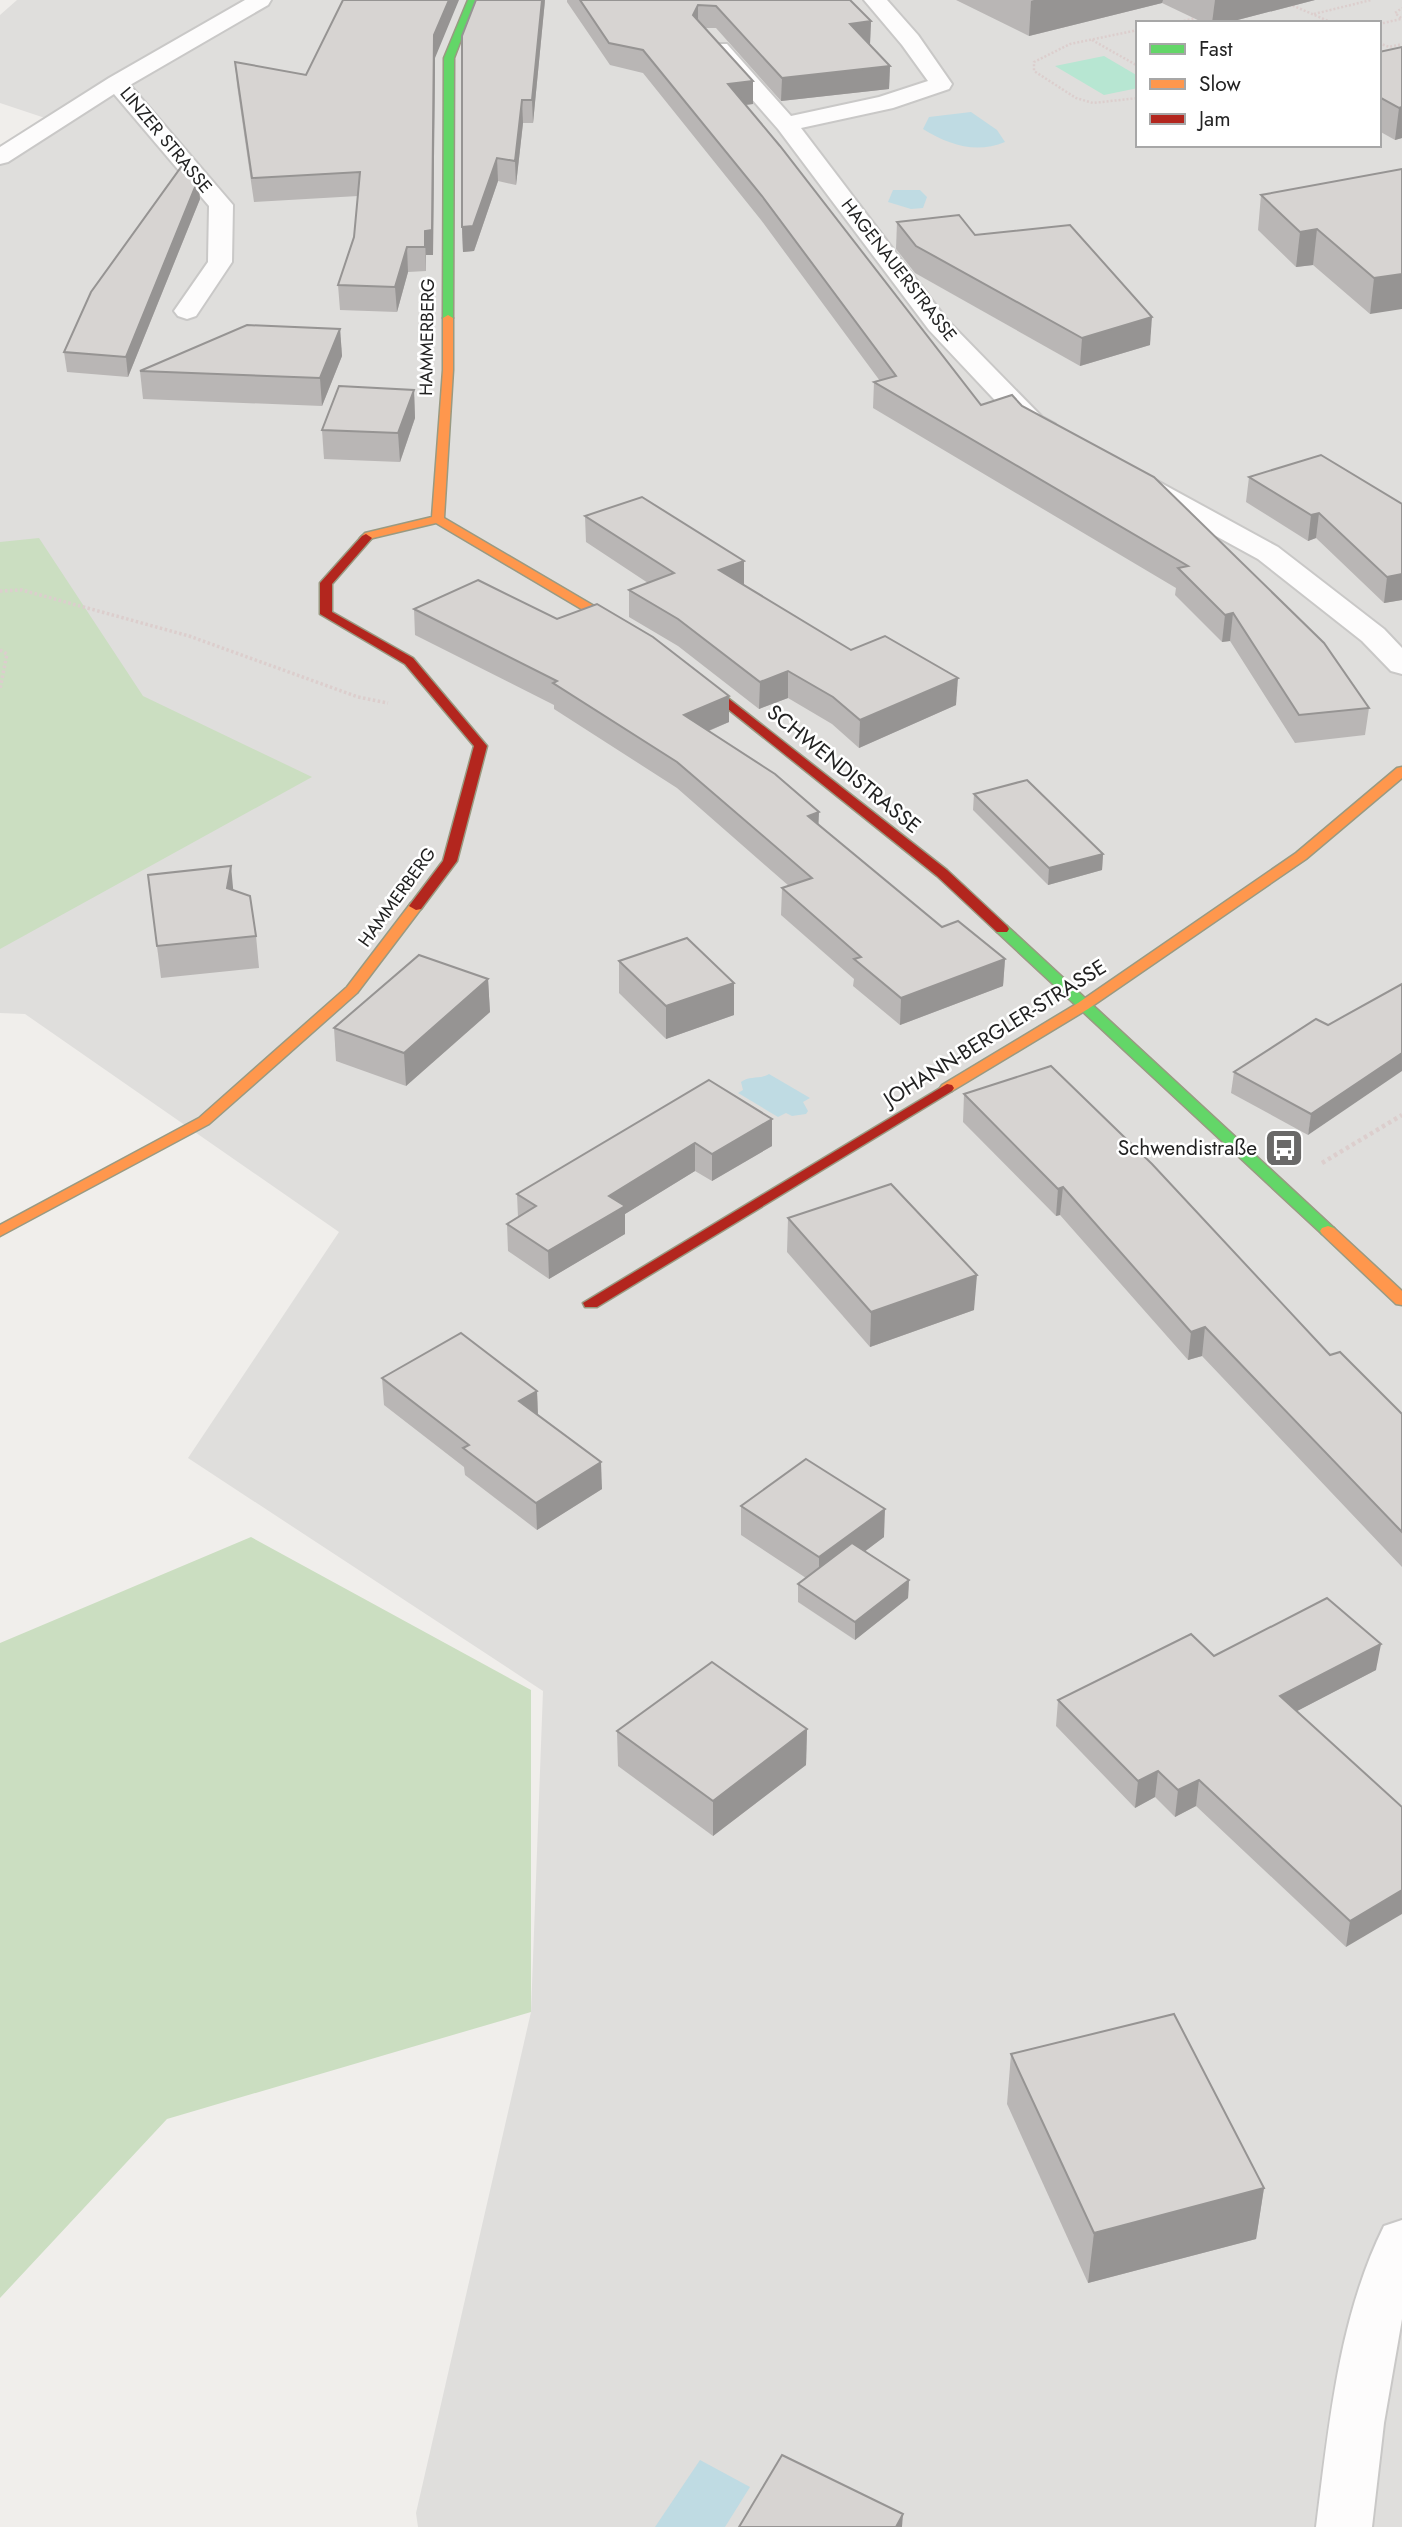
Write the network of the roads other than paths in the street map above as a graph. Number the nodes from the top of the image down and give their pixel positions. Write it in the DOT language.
graph roads {
  1 [pos="260,0"];
  2 [pos="472,0"];
  3 [pos="875,0"];
  4 [pos="706,34"];
  5 [pos="117,83"];
  6 [pos="786,124"];
  7 [pos="0,157"];
  8 [pos="187,311"];
  9 [pos="1067,443"];
  10 [pos="1115,469"];
  11 [pos="438,519"];
  12 [pos="642,639"];
  13 [pos="676,662"];
  14 [pos="1402,666"];
  15 [pos="1402,771"];
  16 [pos="1083,1006"];
  17 [pos="0,1231"];
  18 [pos="1402,1300"];
  19 [pos="591,1303"];
  20 [pos="1402,2242"];
  21 [pos="1344,2527"];
  1 -- 5 [label="street, LINZER STRASSE"];
  2 -- 11 [label="street, HAMMERBERG"];
  3 -- 6 [label="street"];
  4 -- 6 [label="street, HAGENAUERSTRASSE"];
  5 -- 7 [label="street, LINZER STRASSE"];
  5 -- 8 [label="street, LINZER STRASSE"];
  6 -- 9 [label="street, HAGENAUERSTRASSE"];
  10 -- 14 [label="street"];
  11 -- 12 [label="street"];
  11 -- 17 [label="street, HAMMERBERG"];
  13 -- 16 [label="street, SCHWENDISTRASSE"];
  15 -- 16 [label="street, JOHANN-BERGLER-STRASSE"];
  16 -- 18 [label="street, SCHWENDISTRASSE"];
  16 -- 19 [label="street, JOHANN-BERGLER-STRASSE"];
  20 -- 21 [label="street"];
}
